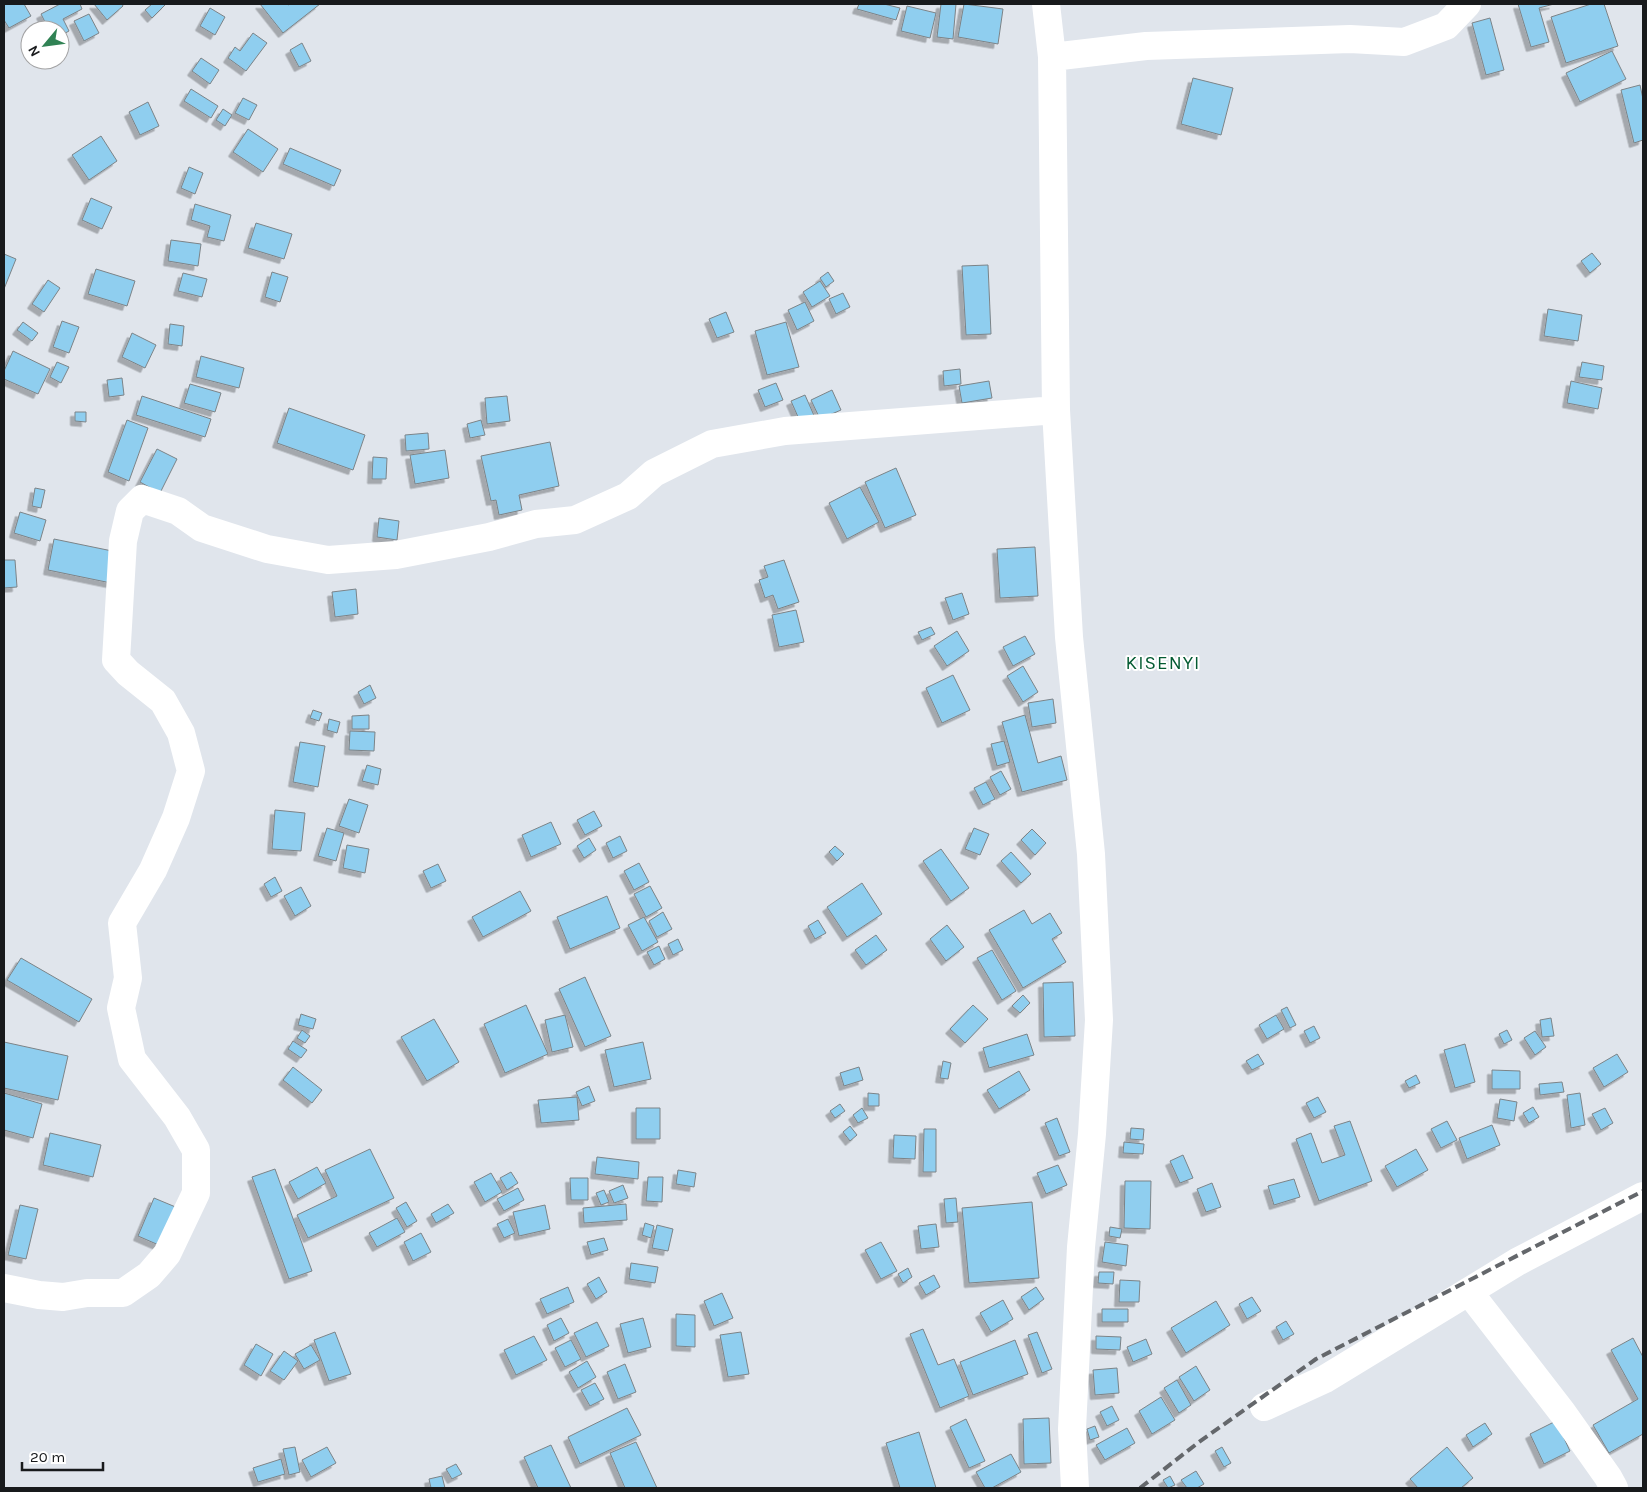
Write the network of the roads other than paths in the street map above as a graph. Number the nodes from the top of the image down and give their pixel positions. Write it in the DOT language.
graph roads {
  1 [pos="1046,4"];
  2 [pos="1467,4"];
  3 [pos="1052,57"];
  4 [pos="1056,410"];
  5 [pos="1643,1196"];
  6 [pos="4,1288"];
  7 [pos="1469,1292"];
  8 [pos="1264,1407"];
  9 [pos="1075,1488"];
  10 [pos="1614,1488"];
  1 -- 3 [label="street"];
  2 -- 3 [label="street"];
  3 -- 4 [label="street"];
  4 -- 6 [label="street"];
  4 -- 9 [label="street"];
  5 -- 7 [label="street"];
  7 -- 8 [label="street"];
  7 -- 10 [label="street"];
}
